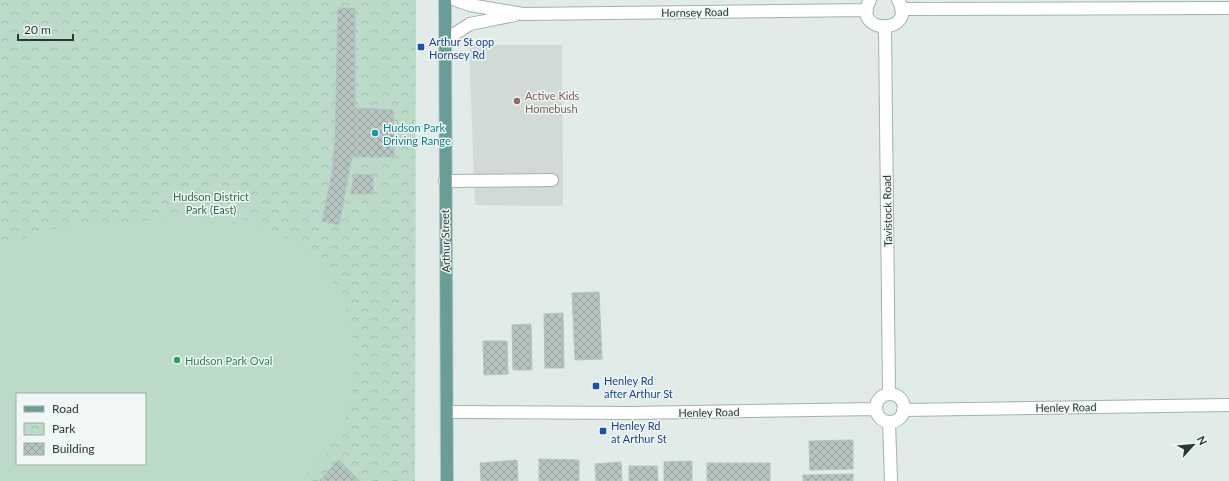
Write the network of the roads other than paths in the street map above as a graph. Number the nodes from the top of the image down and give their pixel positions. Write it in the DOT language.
graph roads {
  1 [pos="445,0"];
  2 [pos="456,0"];
  3 [pos="900,4"];
  4 [pos="869,5"];
  5 [pos="1229,8"];
  6 [pos="522,14"];
  7 [pos="885,28"];
  8 [pos="445,40"];
  9 [pos="552,180"];
  10 [pos="444,181"];
  11 [pos="889,394"];
  12 [pos="1229,404"];
  13 [pos="876,409"];
  14 [pos="904,410"];
  15 [pos="447,412"];
  16 [pos="889,422"];
  17 [pos="447,481"];
  18 [pos="891,481"];
  1 -- 8 [label="main road, Arthur Street"];
  2 -- 6 [label="street, Hornsey Road"];
  3 -- 5 [label="street"];
  3 -- 7 [label="street"];
  4 -- 6 [label="street, Hornsey Road"];
  4 -- 7 [label="street"];
  6 -- 8 [label="street, Hornsey Road"];
  7 -- 11 [label="street, Tavistock Road"];
  8 -- 10 [label="main road, Arthur Street"];
  9 -- 10 [label="street"];
  10 -- 15 [label="main road, Arthur Street"];
  11 -- 13 [label="street"];
  11 -- 14 [label="street"];
  12 -- 14 [label="street, Henley Road"];
  13 -- 15 [label="street, Henley Road"];
  13 -- 16 [label="street"];
  14 -- 16 [label="street"];
  15 -- 17 [label="main road, Arthur Street"];
  16 -- 18 [label="street"];
}
